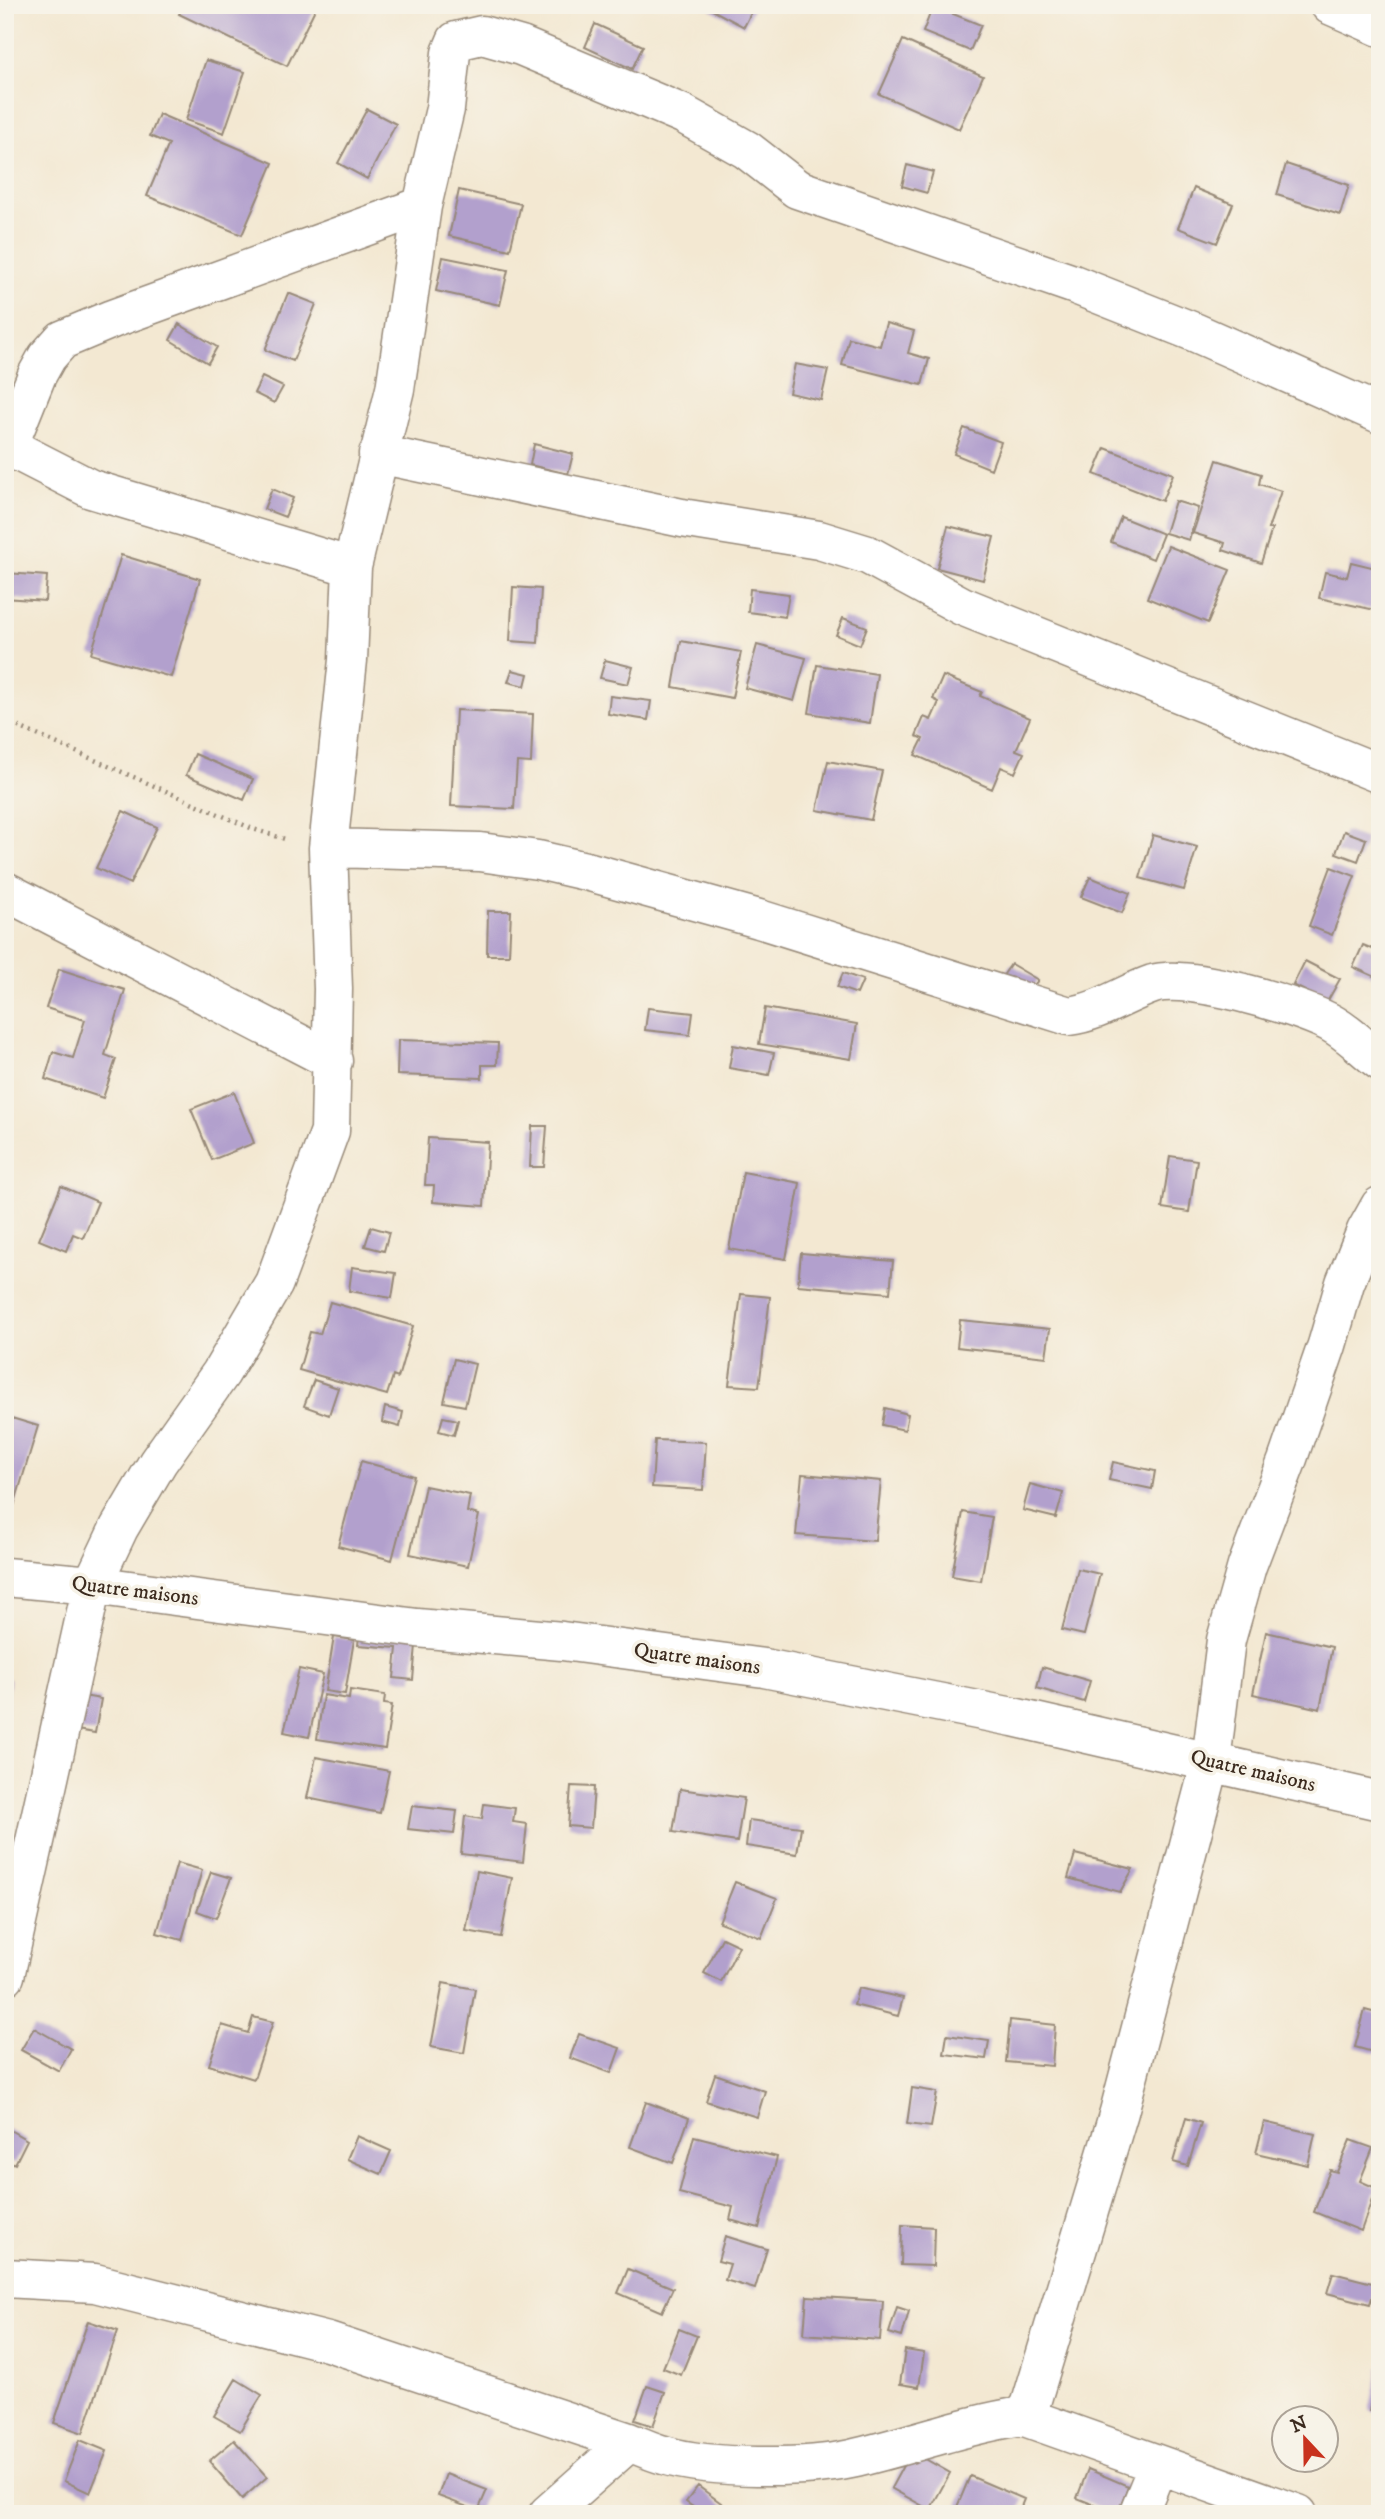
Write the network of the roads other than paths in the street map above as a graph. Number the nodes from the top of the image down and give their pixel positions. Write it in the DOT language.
graph roads {
  1 [pos="1330,5"];
  2 [pos="1380,27"];
  3 [pos="422,206"];
  4 [pos="1380,414"];
  5 [pos="6,446"];
  6 [pos="379,454"];
  7 [pos="352,567"];
  8 [pos="1380,774"];
  9 [pos="328,848"];
  10 [pos="5,891"];
  11 [pos="333,1061"];
  12 [pos="1380,1061"];
  13 [pos="1380,1206"];
  14 [pos="5,1577"];
  15 [pos="92,1585"];
  16 [pos="1210,1761"];
  17 [pos="1380,1801"];
  18 [pos="5,1976"];
  19 [pos="5,2278"];
  20 [pos="1023,2416"];
  21 [pos="629,2442"];
  22 [pos="1158,2465"];
  23 [pos="548,2514"];
  24 [pos="1138,2514"];
  25 [pos="1298,2514"];
  1 -- 2 [label="street"];
  3 -- 4 [label="street"];
  3 -- 5 [label="street"];
  3 -- 6 [label="street"];
  5 -- 7 [label="street"];
  6 -- 7 [label="street"];
  6 -- 8 [label="street"];
  7 -- 9 [label="street"];
  9 -- 11 [label="street"];
  9 -- 12 [label="street"];
  10 -- 11 [label="street"];
  11 -- 15 [label="street"];
  13 -- 16 [label="street"];
  14 -- 15 [label="street, Quatre maisons"];
  15 -- 16 [label="street, Quatre maisons"];
  15 -- 18 [label="street"];
  16 -- 17 [label="street, Quatre maisons"];
  16 -- 20 [label="street"];
  19 -- 21 [label="street"];
  20 -- 21 [label="street"];
  20 -- 22 [label="street"];
  21 -- 23 [label="street"];
  22 -- 24 [label="street"];
  22 -- 25 [label="street"];
}
